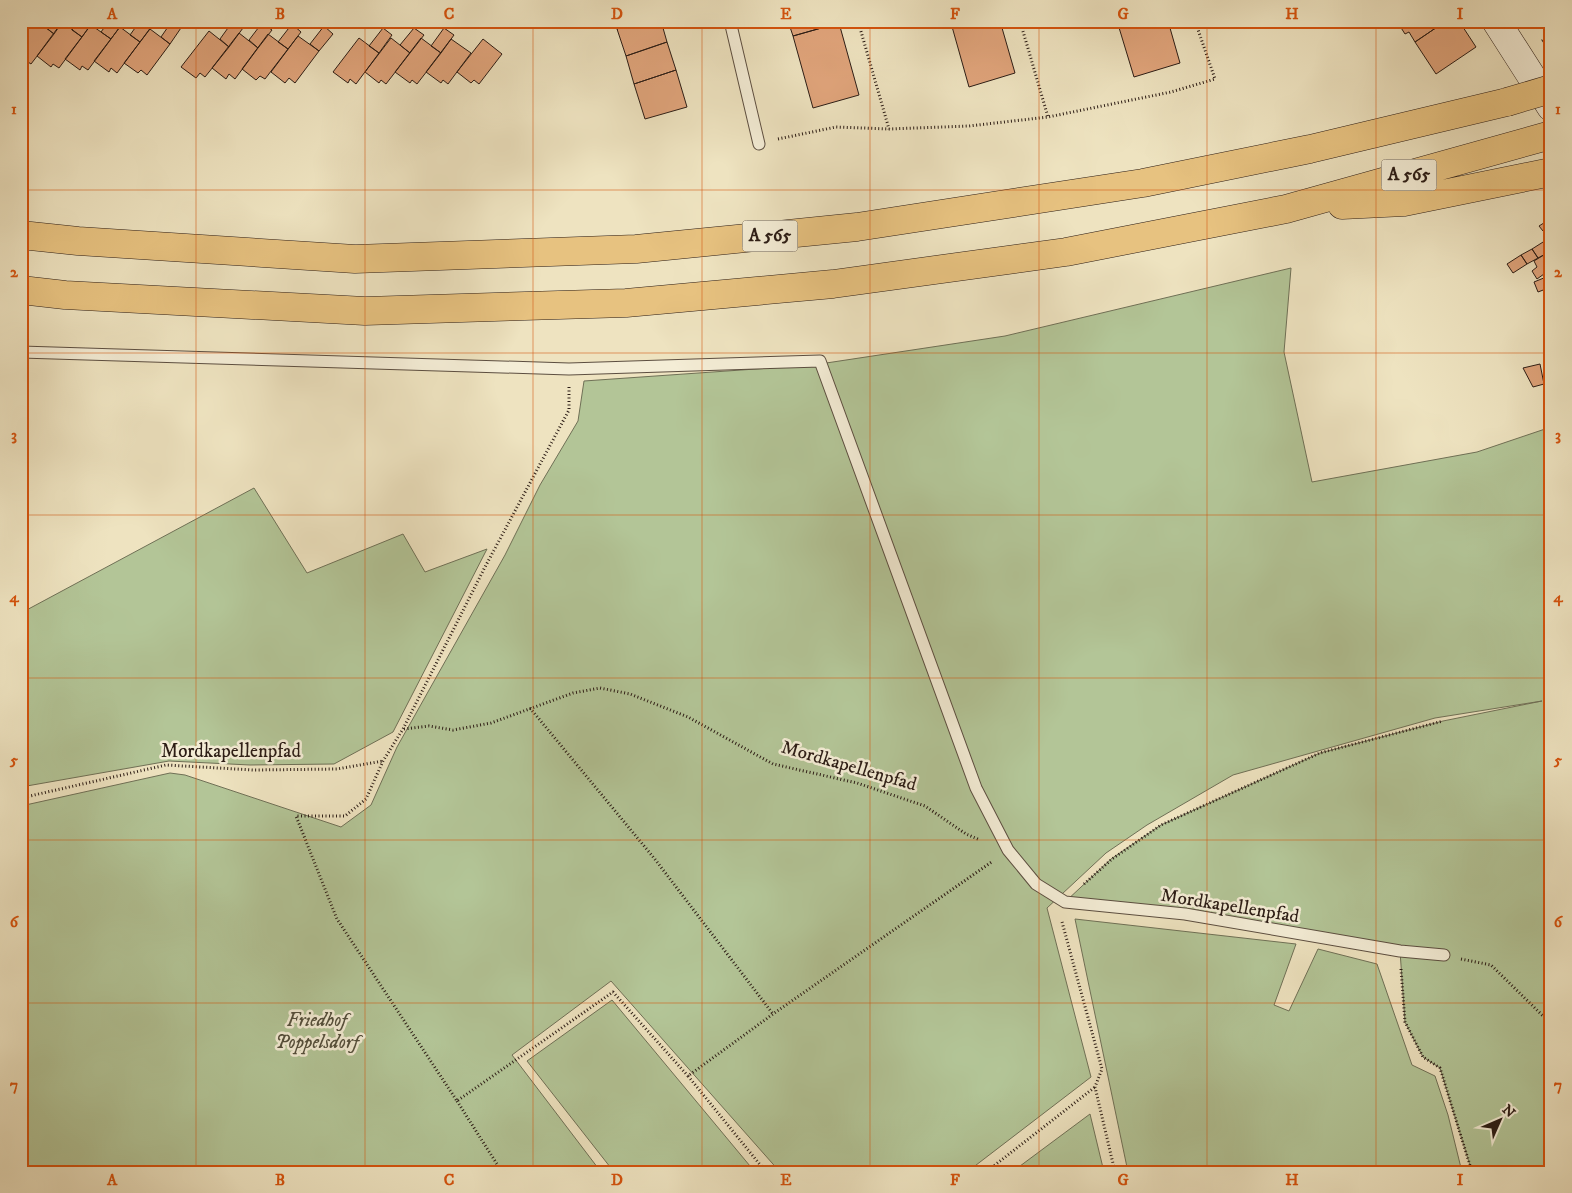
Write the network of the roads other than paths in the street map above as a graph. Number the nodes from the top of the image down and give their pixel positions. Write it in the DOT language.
graph roads {
  1 [pos="730,21"];
  2 [pos="1496,21"];
  3 [pos="1551,89"];
  4 [pos="1551,107"];
  5 [pos="1541,137"];
  6 [pos="759,144"];
  7 [pos="1551,172"];
  8 [pos="1286,209"];
  9 [pos="21,235"];
  10 [pos="21,290"];
  11 [pos="21,352"];
  12 [pos="1444,955"];
  1 -- 6 [label="lane"];
  2 -- 4 [label="street"];
  3 -- 9 [label="highway, A 565, bridge"];
  5 -- 8 [label="highway, A 565"];
  7 -- 8 [label="highway"];
  8 -- 10 [label="highway, A 565"];
  11 -- 12 [label="lane, Mordkapellenpfad"];
}
